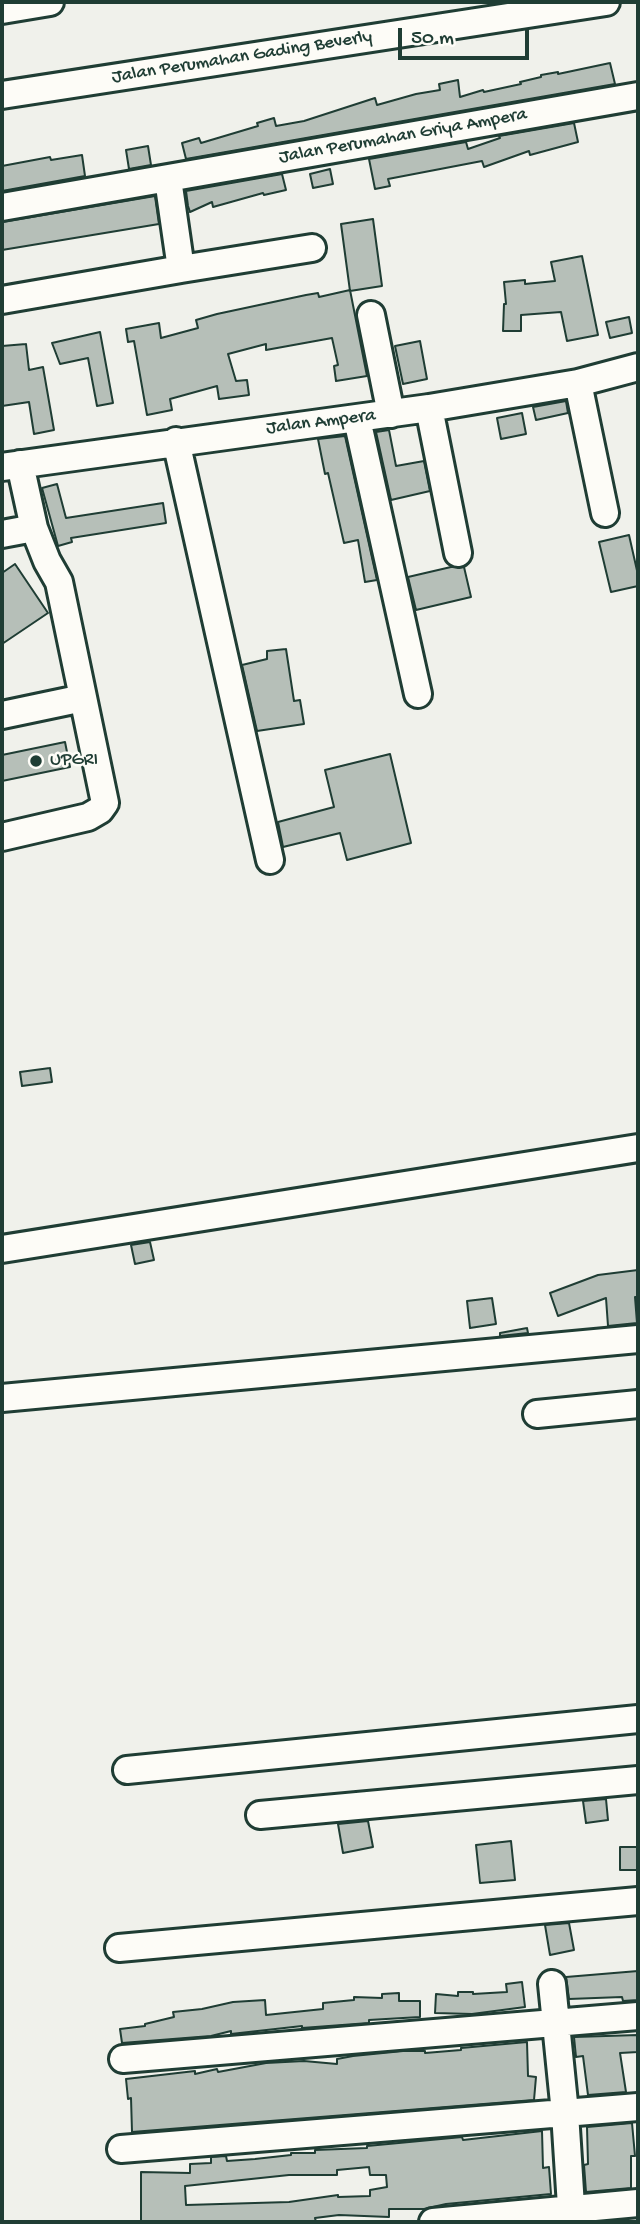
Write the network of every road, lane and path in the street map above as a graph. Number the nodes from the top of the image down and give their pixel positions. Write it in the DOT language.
graph roads {
  1 [pos="50,2"];
  2 [pos="606,2"];
  3 [pos="2,10"];
  4 [pos="2,95"];
  5 [pos="638,96"];
  6 [pos="168,179"];
  7 [pos="2,207"];
  8 [pos="312,248"];
  9 [pos="181,269"];
  10 [pos="2,300"];
  11 [pos="371,315"];
  12 [pos="638,366"];
  13 [pos="578,383"];
  14 [pos="429,408"];
  15 [pos="391,414"];
  16 [pos="357,419"];
  17 [pos="176,441"];
  18 [pos="11,466"];
  19 [pos="606,513"];
  20 [pos="34,528"];
  21 [pos="2,534"];
  22 [pos="458,553"];
  23 [pos="418,694"];
  24 [pos="83,698"];
  25 [pos="2,715"];
  26 [pos="2,837"];
  27 [pos="270,860"];
  28 [pos="638,1148"];
  29 [pos="2,1249"];
  30 [pos="638,1339"];
  31 [pos="2,1398"];
  32 [pos="638,1404"];
  33 [pos="537,1414"];
  34 [pos="638,1719"];
  35 [pos="127,1770"];
  36 [pos="638,1780"];
  37 [pos="260,1815"];
  38 [pos="638,1901"];
  39 [pos="119,1948"];
  40 [pos="552,1984"];
  41 [pos="638,2016"];
  42 [pos="557,2023"];
  43 [pos="123,2059"];
  44 [pos="638,2106"];
  45 [pos="565,2113"];
  46 [pos="121,2149"];
  47 [pos="638,2203"];
  48 [pos="572,2216"];
  49 [pos="433,2222"];
  1 -- 3 [label="street"];
  2 -- 4 [label="street, Jalan Perumahan Gading Beverly"];
  5 -- 6 [label="street, Jalan Perumahan Griya Ampera"];
  6 -- 7 [label="street, Jalan Perumahan Griya Ampera"];
  6 -- 9 [label="street"];
  8 -- 9 [label="street"];
  9 -- 10 [label="street"];
  11 -- 15 [label="street"];
  12 -- 13 [label="street, Jalan Ampera"];
  13 -- 14 [label="street, Jalan Ampera"];
  13 -- 19 [label="street"];
  14 -- 15 [label="street, Jalan Ampera"];
  14 -- 22 [label="street"];
  15 -- 16 [label="street, Jalan Ampera"];
  16 -- 17 [label="street, Jalan Ampera"];
  16 -- 23 [label="street"];
  17 -- 18 [label="street, Jalan Ampera"];
  17 -- 27 [label="street"];
  18 -- 20 [label="street"];
  20 -- 21 [label="street"];
  20 -- 24 [label="street"];
  24 -- 25 [label="street"];
  24 -- 26 [label="street"];
  28 -- 29 [label="street"];
  30 -- 31 [label="street"];
  32 -- 33 [label="street"];
  34 -- 35 [label="street"];
  36 -- 37 [label="street"];
  38 -- 39 [label="street"];
  40 -- 42 [label="street"];
  41 -- 42 [label="street"];
  42 -- 43 [label="street"];
  42 -- 45 [label="street"];
  44 -- 45 [label="street"];
  45 -- 46 [label="street"];
  45 -- 48 [label="street"];
  47 -- 48 [label="street"];
  48 -- 49 [label="street"];
}
